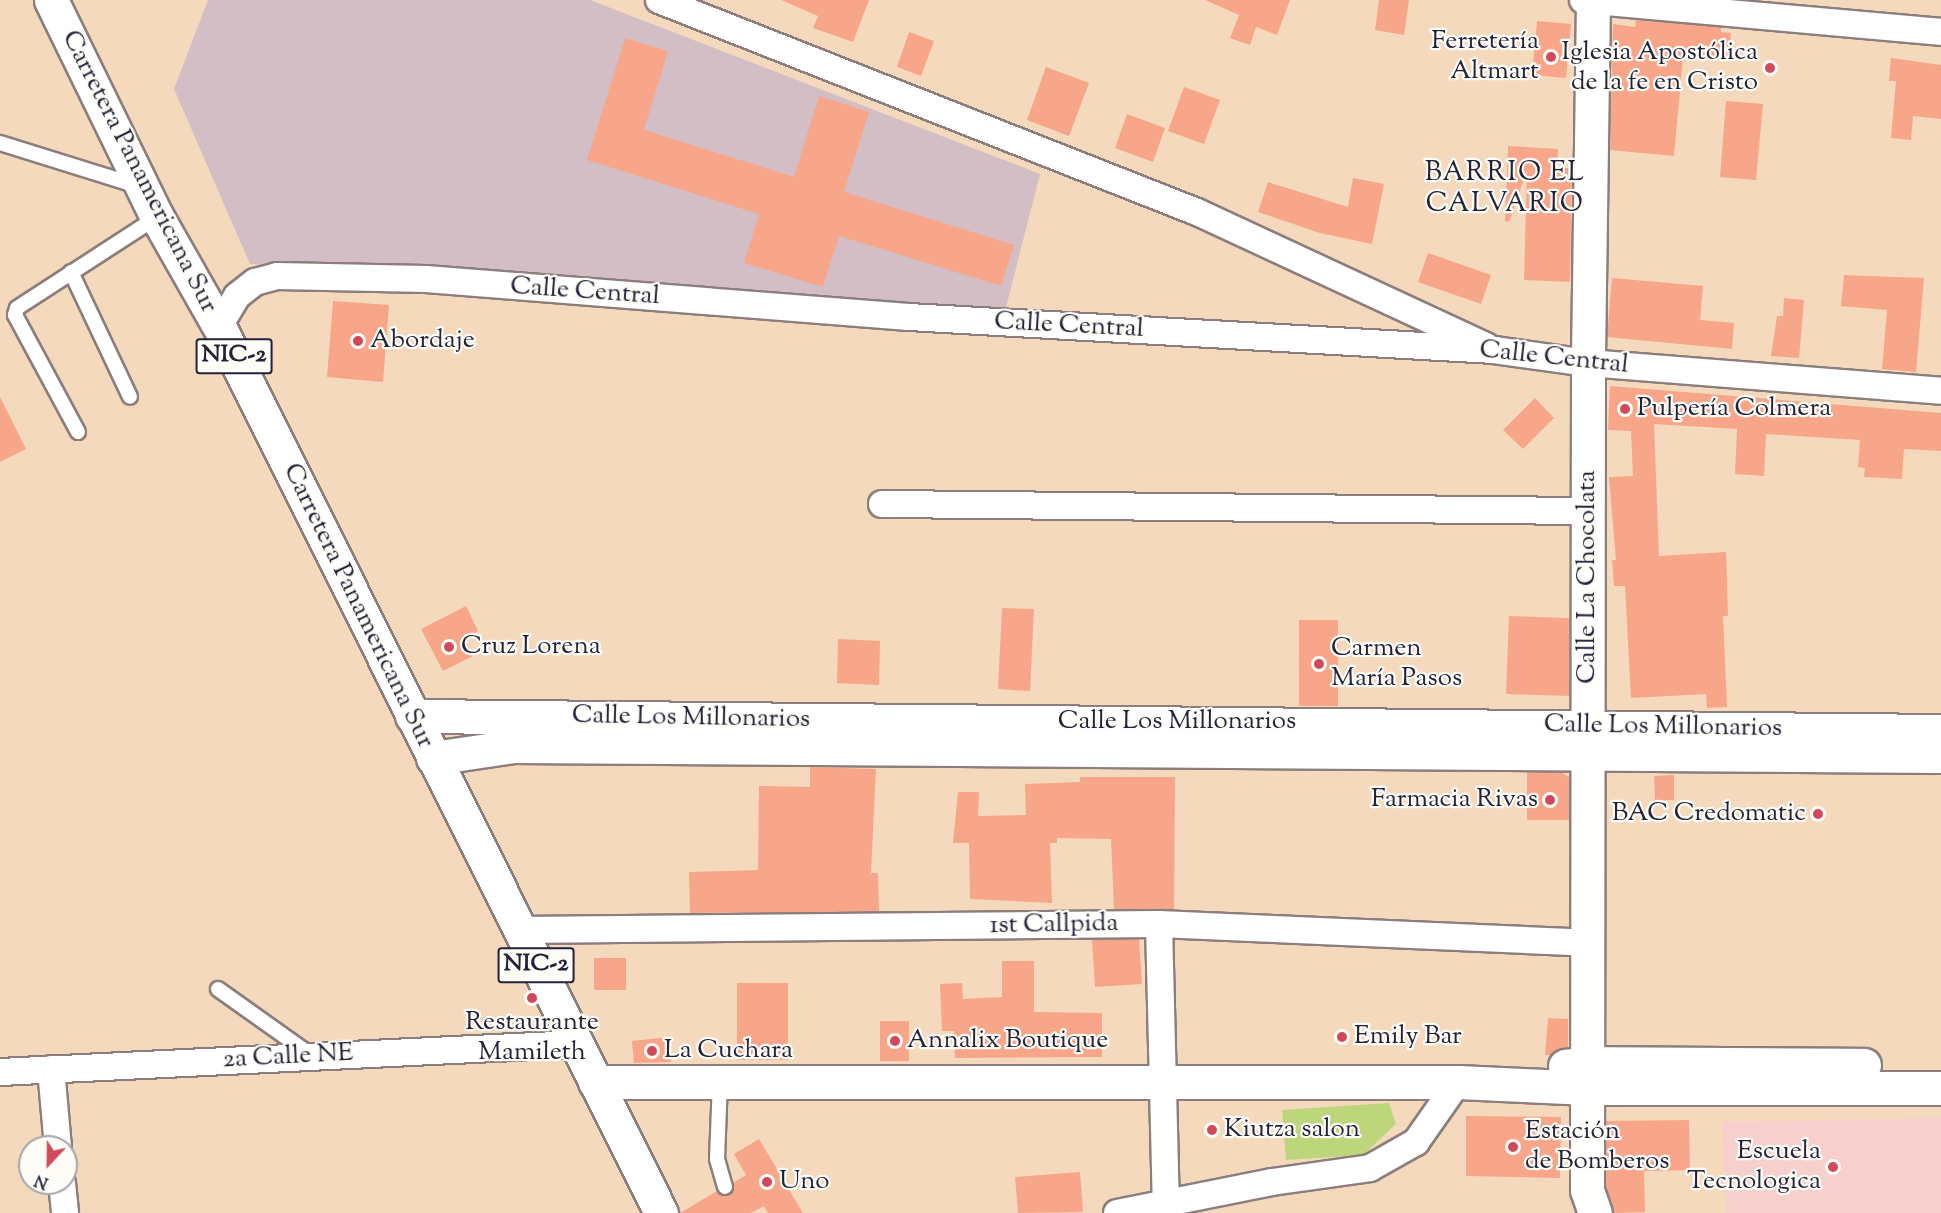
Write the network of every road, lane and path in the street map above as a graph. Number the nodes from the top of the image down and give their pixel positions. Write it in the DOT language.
graph roads {
  1 [pos="51,0"];
  2 [pos="659,0"];
  3 [pos="1589,0"];
  4 [pos="1941,32"];
  5 [pos="0,143"];
  6 [pos="142,187"];
  7 [pos="157,217"];
  8 [pos="71,272"];
  9 [pos="219,326"];
  10 [pos="1494,350"];
  11 [pos="1588,363"];
  12 [pos="1941,391"];
  13 [pos="130,397"];
  14 [pos="78,432"];
  15 [pos="882,504"];
  16 [pos="1588,511"];
  17 [pos="412,716"];
  18 [pos="1941,731"];
  19 [pos="1588,739"];
  20 [pos="1941,756"];
  21 [pos="433,758"];
  22 [pos="1159,924"];
  23 [pos="518,930"];
  24 [pos="1588,943"];
  25 [pos="218,989"];
  26 [pos="576,1044"];
  27 [pos="312,1056"];
  28 [pos="1941,1066"];
  29 [pos="51,1069"];
  30 [pos="0,1071"];
  31 [pos="1588,1076"];
  32 [pos="720,1080"];
  33 [pos="1160,1080"];
  34 [pos="595,1082"];
  35 [pos="1458,1082"];
  36 [pos="1941,1088"];
  37 [pos="57,1135"];
  38 [pos="725,1187"];
  39 [pos="63,1195"];
  40 [pos="1586,1206"];
  41 [pos="1166,1207"];
  42 [pos="65,1213"];
  43 [pos="661,1213"];
  44 [pos="1117,1213"];
  1 -- 6 [label="main road, Carretera Panamericana Sur / NIC-2"];
  2 -- 10 [label="street"];
  3 -- 4 [label="street"];
  3 -- 11 [label="main road, Calle La Chocolata"];
  5 -- 6 [label="lane"];
  6 -- 7 [label="main road, Carretera Panamericana Sur / NIC-2"];
  7 -- 8 [label="lane"];
  7 -- 9 [label="main road, Carretera Panamericana Sur / NIC-2"];
  8 -- 13 [label="lane"];
  8 -- 14 [label="lane"];
  9 -- 10 [label="street, Calle Central"];
  9 -- 17 [label="main road, Carretera Panamericana Sur / NIC-2"];
  10 -- 11 [label="street, Calle Central"];
  11 -- 12 [label="street, Calle Central"];
  11 -- 16 [label="main road, Calle La Chocolata"];
  15 -- 16 [label="street"];
  16 -- 19 [label="main road, Calle La Chocolata"];
  17 -- 19 [label="main road, Calle Los Millonarios"];
  17 -- 21 [label="main road, Carretera Panamericana Sur / NIC-2"];
  18 -- 19 [label="main road, Calle Los Millonarios"];
  19 -- 20 [label="main road, Calle Los Millonarios"];
  19 -- 21 [label="main road, Calle Los Millonarios"];
  19 -- 24 [label="main road, Calle La Chocolata"];
  21 -- 23 [label="main road, Carretera Panamericana Sur / NIC-2"];
  22 -- 23 [label="street, 1st Callpida"];
  22 -- 24 [label="street, 1st Callpida"];
  22 -- 33 [label="street"];
  23 -- 26 [label="main road, Carretera Panamericana Sur / NIC-2"];
  24 -- 31 [label="main road, Calle La Chocolata"];
  25 -- 27 [label="lane"];
  26 -- 27 [label="street, 2a Calle NE"];
  26 -- 34 [label="main road, Carretera Panamericana Sur / NIC-2"];
  27 -- 29 [label="street, 2a Calle NE"];
  28 -- 31 [label="main road"];
  29 -- 30 [label="street, 2a Calle NE"];
  29 -- 37 [label="street"];
  31 -- 35 [label="main road"];
  31 -- 36 [label="main road"];
  31 -- 40 [label="main road, Calle La Chocolata"];
  32 -- 33 [label="main road"];
  32 -- 34 [label="main road"];
  32 -- 38 [label="lane"];
  33 -- 35 [label="main road"];
  33 -- 41 [label="street"];
  34 -- 43 [label="main road, Carretera Panamericana Sur / NIC-2"];
  35 -- 41 [label="street"];
  39 -- 42 [label="street"];
  41 -- 44 [label="street"];
}
